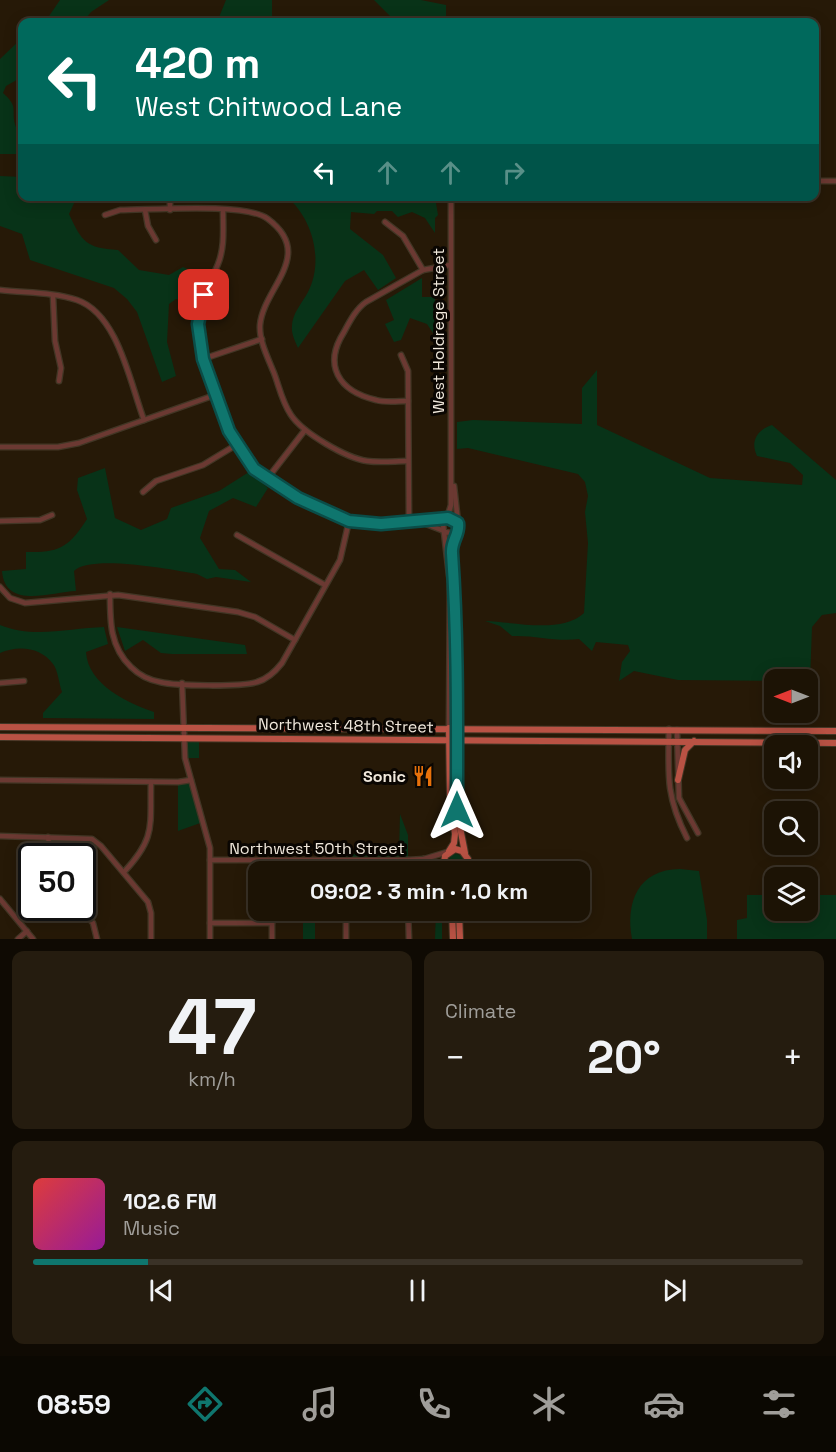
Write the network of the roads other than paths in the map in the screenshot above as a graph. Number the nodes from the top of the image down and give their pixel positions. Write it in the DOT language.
graph roads {
  1 [pos="819,181"];
  2 [pos="836,181"];
  3 [pos="170,201"];
  4 [pos="451,201"];
  5 [pos="145,210"];
  6 [pos="170,210"];
  7 [pos="223,210"];
  8 [pos="105,215"];
  9 [pos="385,222"];
  10 [pos="156,240"];
  11 [pos="450,264"];
  12 [pos="423,270"];
  13 [pos="0,290"];
  14 [pos="53,296"];
  15 [pos="262,339"];
  16 [pos="401,355"];
  17 [pos="203,359"];
  18 [pos="59,381"];
  19 [pos="215,395"];
  20 [pos="408,401"];
  21 [pos="144,420"];
  22 [pos="305,430"];
  23 [pos="236,446"];
  24 [pos="0,447"];
  25 [pos="408,461"];
  26 [pos="452,466"];
  27 [pos="267,479"];
  28 [pos="142,492"];
  29 [pos="52,515"];
  30 [pos="446,519"];
  31 [pos="0,521"];
  32 [pos="349,521"];
  33 [pos="409,521"];
  34 [pos="419,521"];
  35 [pos="458,522"];
  36 [pos="444,532"];
  37 [pos="237,535"];
  38 [pos="456,535"];
  39 [pos="325,585"];
  40 [pos="0,586"];
  41 [pos="110,594"];
  42 [pos="295,640"];
  43 [pos="24,681"];
  44 [pos="0,683"];
  45 [pos="182,683"];
  46 [pos="0,727"];
  47 [pos="182,728"];
  48 [pos="450,728"];
  49 [pos="457,728"];
  50 [pos="669,729"];
  51 [pos="677,730"];
  52 [pos="836,731"];
  53 [pos="0,737"];
  54 [pos="182,737"];
  55 [pos="449,740"];
  56 [pos="457,740"];
  57 [pos="669,741"];
  58 [pos="676,741"];
  59 [pos="694,741"];
  60 [pos="836,742"];
  61 [pos="0,780"];
  62 [pos="191,780"];
  63 [pos="678,780"];
  64 [pos="151,782"];
  65 [pos="698,832"];
  66 [pos="0,836"];
  67 [pos="48,837"];
  68 [pos="687,838"];
  69 [pos="49,843"];
  70 [pos="448,851"];
  71 [pos="465,853"];
  72 [pos="424,859"];
  73 [pos="210,860"];
  74 [pos="272,860"];
  75 [pos="408,860"];
  76 [pos="346,861"];
  77 [pos="428,861"];
  78 [pos="443,861"];
  79 [pos="468,861"];
  80 [pos="124,872"];
  81 [pos="0,899"];
  82 [pos="91,921"];
  83 [pos="346,921"];
  84 [pos="408,921"];
  85 [pos="452,921"];
  86 [pos="459,921"];
  87 [pos="210,923"];
  88 [pos="272,923"];
  89 [pos="27,931"];
  90 [pos="18,939"];
  91 [pos="33,939"];
  92 [pos="97,939"];
  93 [pos="151,939"];
  94 [pos="210,939"];
  95 [pos="272,939"];
  96 [pos="346,939"];
  97 [pos="408,939"];
  98 [pos="453,939"];
  99 [pos="460,939"];
  1 -- 2 [label="street"];
  3 -- 6 [label="street"];
  4 -- 11 [label="street, West Holdrege Street"];
  5 -- 6 [label="street"];
  5 -- 8 [label="street"];
  5 -- 10 [label="street"];
  6 -- 7 [label="street"];
  7 -- 15 [label="street"];
  7 -- 17 [label="street"];
  9 -- 12 [label="street"];
  11 -- 12 [label="street"];
  11 -- 26 [label="street, West Holdrege Street"];
  12 -- 20 [label="street"];
  13 -- 14 [label="street"];
  14 -- 18 [label="street"];
  14 -- 21 [label="street"];
  15 -- 17 [label="street"];
  15 -- 22 [label="street"];
  16 -- 20 [label="street"];
  17 -- 19 [label="street"];
  19 -- 21 [label="street"];
  19 -- 23 [label="street"];
  20 -- 25 [label="street"];
  21 -- 24 [label="street"];
  22 -- 25 [label="street"];
  22 -- 27 [label="street"];
  23 -- 27 [label="street"];
  23 -- 28 [label="street"];
  25 -- 33 [label="street"];
  26 -- 30 [label="street, West Holdrege Street"];
  26 -- 35 [label="street, West Holdrege Street"];
  27 -- 32 [label="street"];
  29 -- 31 [label="street"];
  30 -- 34 [label="street"];
  30 -- 35 [label="street"];
  30 -- 36 [label="street, West Holdrege Street"];
  32 -- 33 [label="street"];
  32 -- 39 [label="street"];
  33 -- 34 [label="street"];
  34 -- 36 [label="street"];
  35 -- 38 [label="street, West Holdrege Street"];
  36 -- 38 [label="street"];
  36 -- 48 [label="street"];
  37 -- 39 [label="street"];
  38 -- 49 [label="street"];
  39 -- 42 [label="street"];
  40 -- 41 [label="street"];
  41 -- 42 [label="street"];
  41 -- 45 [label="street"];
  42 -- 45 [label="street"];
  43 -- 44 [label="street"];
  45 -- 47 [label="street"];
  46 -- 47 [label="main road, Northwest 48th Street"];
  47 -- 48 [label="main road, Northwest 48th Street"];
  47 -- 54 [label="street"];
  48 -- 49 [label="main road, Northwest 48th Street"];
  48 -- 55 [label="main road"];
  49 -- 50 [label="main road, Northwest 48th Street"];
  49 -- 56 [label="main road"];
  50 -- 51 [label="main road, Northwest 48th Street"];
  50 -- 57 [label="street"];
  51 -- 52 [label="main road, Northwest 48th Street"];
  51 -- 58 [label="street"];
  53 -- 54 [label="main road, Northwest 48th Street"];
  54 -- 55 [label="main road, Northwest 48th Street"];
  54 -- 62 [label="street"];
  55 -- 56 [label="main road, Northwest 48th Street"];
  55 -- 70 [label="main road"];
  56 -- 57 [label="main road, Northwest 48th Street"];
  56 -- 71 [label="main road"];
  57 -- 58 [label="main road, Northwest 48th Street"];
  57 -- 68 [label="street"];
  58 -- 59 [label="main road, Northwest 48th Street"];
  58 -- 63 [label="street"];
  59 -- 60 [label="main road, Northwest 48th Street"];
  59 -- 63 [label="main road"];
  61 -- 64 [label="street"];
  62 -- 64 [label="street"];
  62 -- 73 [label="street"];
  63 -- 65 [label="street"];
  64 -- 80 [label="street"];
  66 -- 67 [label="street"];
  67 -- 69 [label="street"];
  67 -- 80 [label="street"];
  70 -- 71 [label="main road"];
  70 -- 72 [label="street, Northwest 50th Street"];
  70 -- 78 [label="main road"];
  71 -- 79 [label="main road"];
  72 -- 75 [label="street, Northwest 50th Street"];
  72 -- 77 [label="street, Northwest 50th Street"];
  73 -- 74 [label="street, Northwest 50th Street"];
  73 -- 87 [label="street"];
  74 -- 76 [label="street, Northwest 50th Street"];
  75 -- 76 [label="street, Northwest 50th Street"];
  80 -- 93 [label="street"];
  81 -- 89 [label="street"];
  82 -- 92 [label="street"];
  83 -- 96 [label="street"];
  84 -- 97 [label="street"];
  85 -- 98 [label="main road"];
  86 -- 99 [label="main road"];
  87 -- 88 [label="street"];
  87 -- 94 [label="street"];
  88 -- 95 [label="street"];
  89 -- 90 [label="street"];
  89 -- 91 [label="street"];
}
